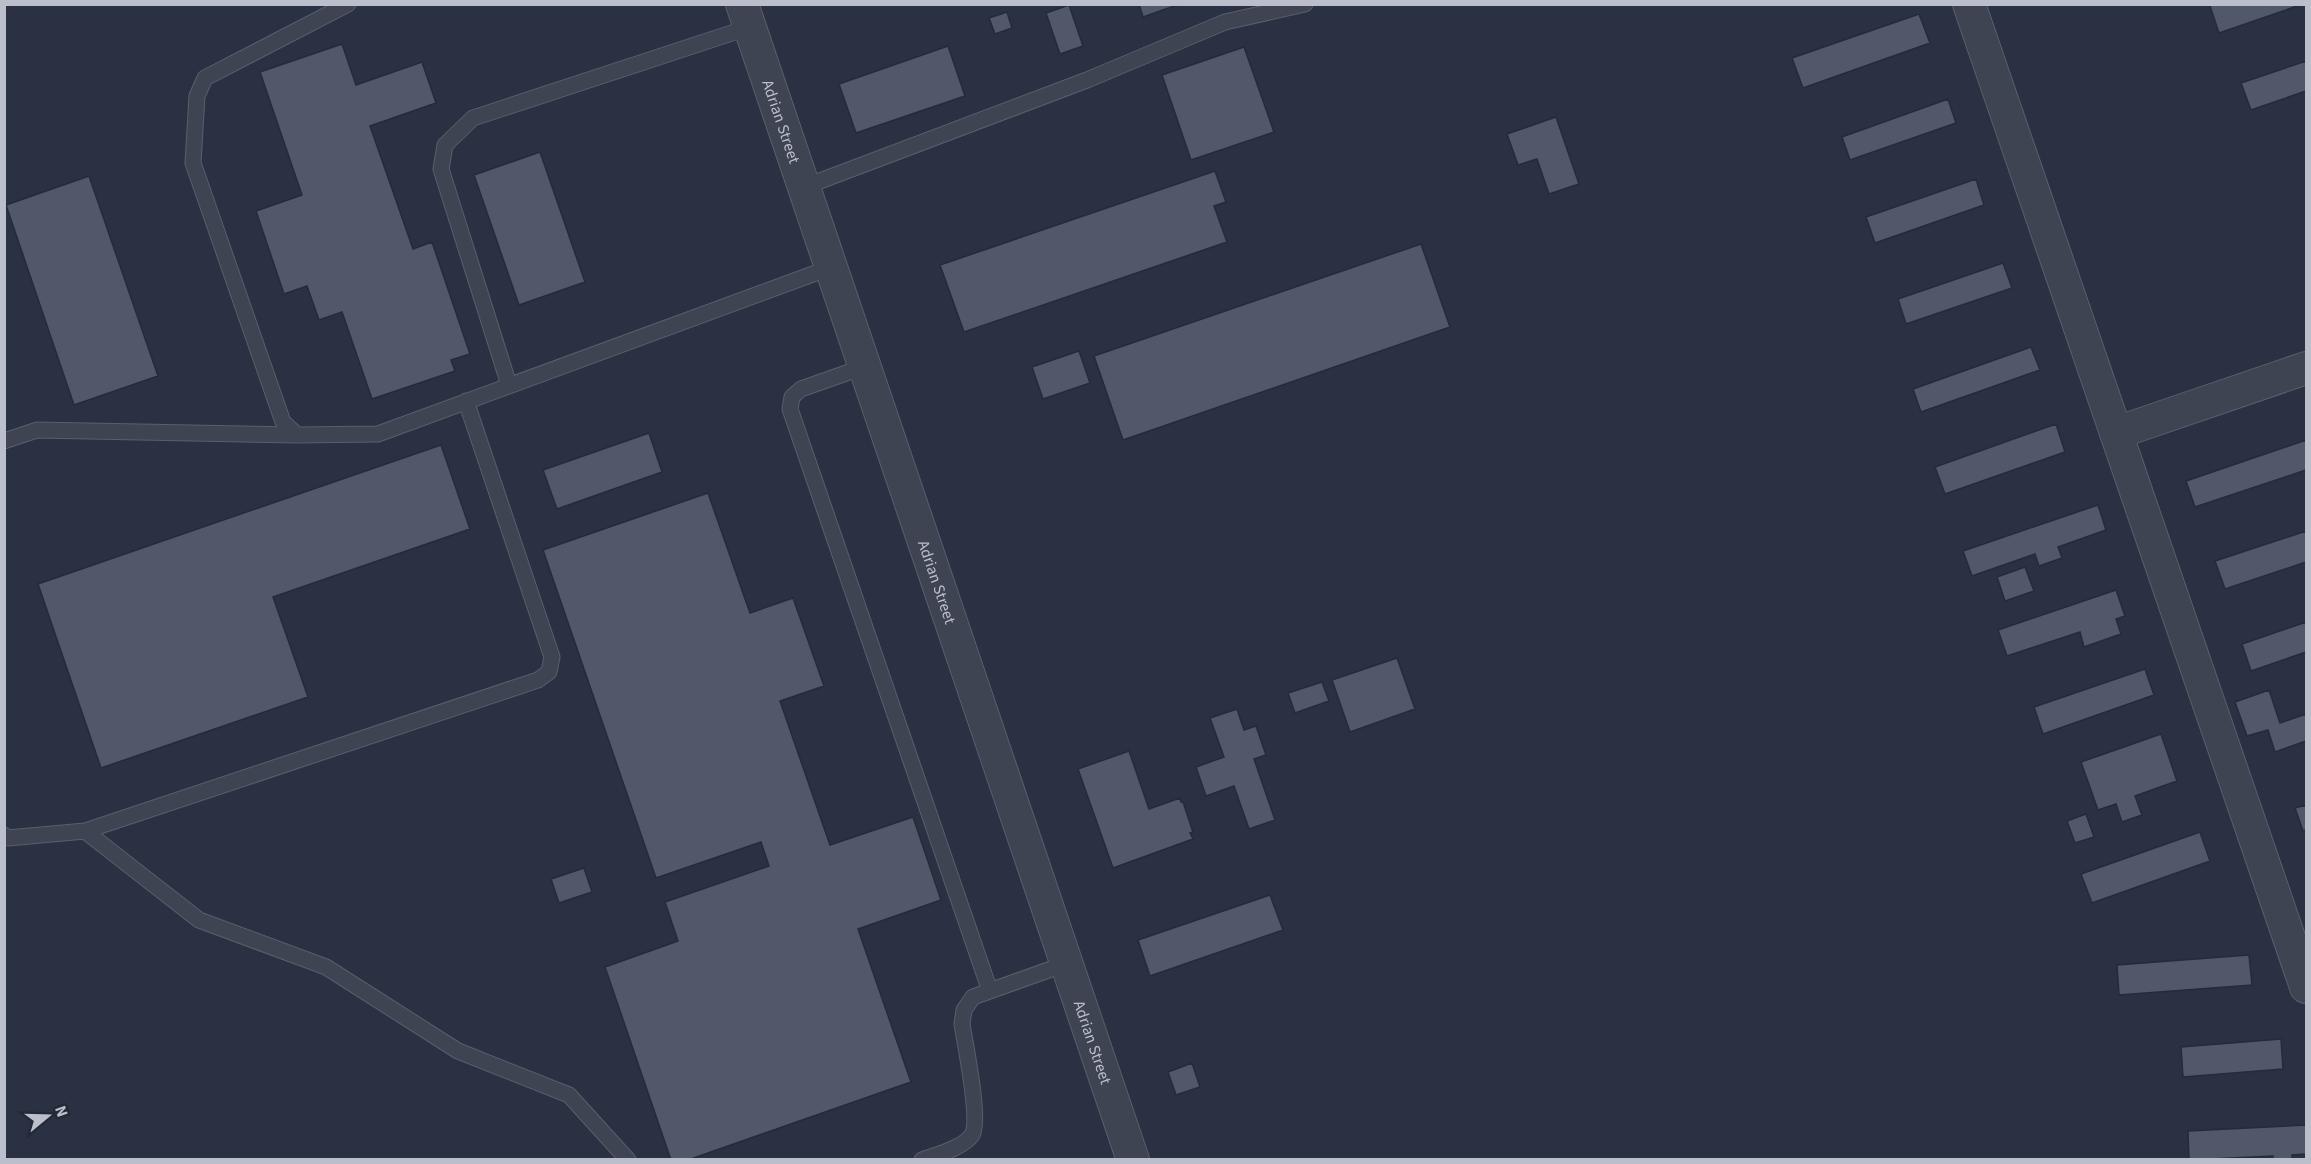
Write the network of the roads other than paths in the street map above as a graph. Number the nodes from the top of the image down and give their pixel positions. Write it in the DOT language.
graph roads {
  1 [pos="348,4"];
  2 [pos="1305,4"];
  3 [pos="1969,4"];
  4 [pos="746,16"];
  5 [pos="804,188"];
  6 [pos="832,267"];
  7 [pos="866,366"];
  8 [pos="2307,368"];
  9 [pos="509,385"];
  10 [pos="466,401"];
  11 [pos="2116,433"];
  12 [pos="297,435"];
  13 [pos="4,441"];
  14 [pos="85,831"];
  15 [pos="4,836"];
  16 [pos="1068,963"];
  17 [pos="2307,987"];
  18 [pos="990,991"];
  19 [pos="628,1160"];
  20 [pos="922,1160"];
  21 [pos="1133,1160"];
  1 -- 12 [label="lane"];
  2 -- 5 [label="lane"];
  3 -- 11 [label="street"];
  4 -- 5 [label="street, Adrian Street"];
  4 -- 9 [label="lane"];
  5 -- 6 [label="street, Adrian Street"];
  6 -- 7 [label="street, Adrian Street"];
  6 -- 9 [label="lane"];
  7 -- 16 [label="street, Adrian Street"];
  7 -- 18 [label="lane"];
  8 -- 11 [label="street"];
  9 -- 10 [label="lane"];
  10 -- 12 [label="lane"];
  10 -- 14 [label="lane"];
  11 -- 17 [label="street"];
  12 -- 13 [label="lane"];
  14 -- 15 [label="lane"];
  14 -- 19 [label="lane"];
  16 -- 18 [label="lane"];
  16 -- 21 [label="street, Adrian Street"];
  18 -- 20 [label="lane"];
}
